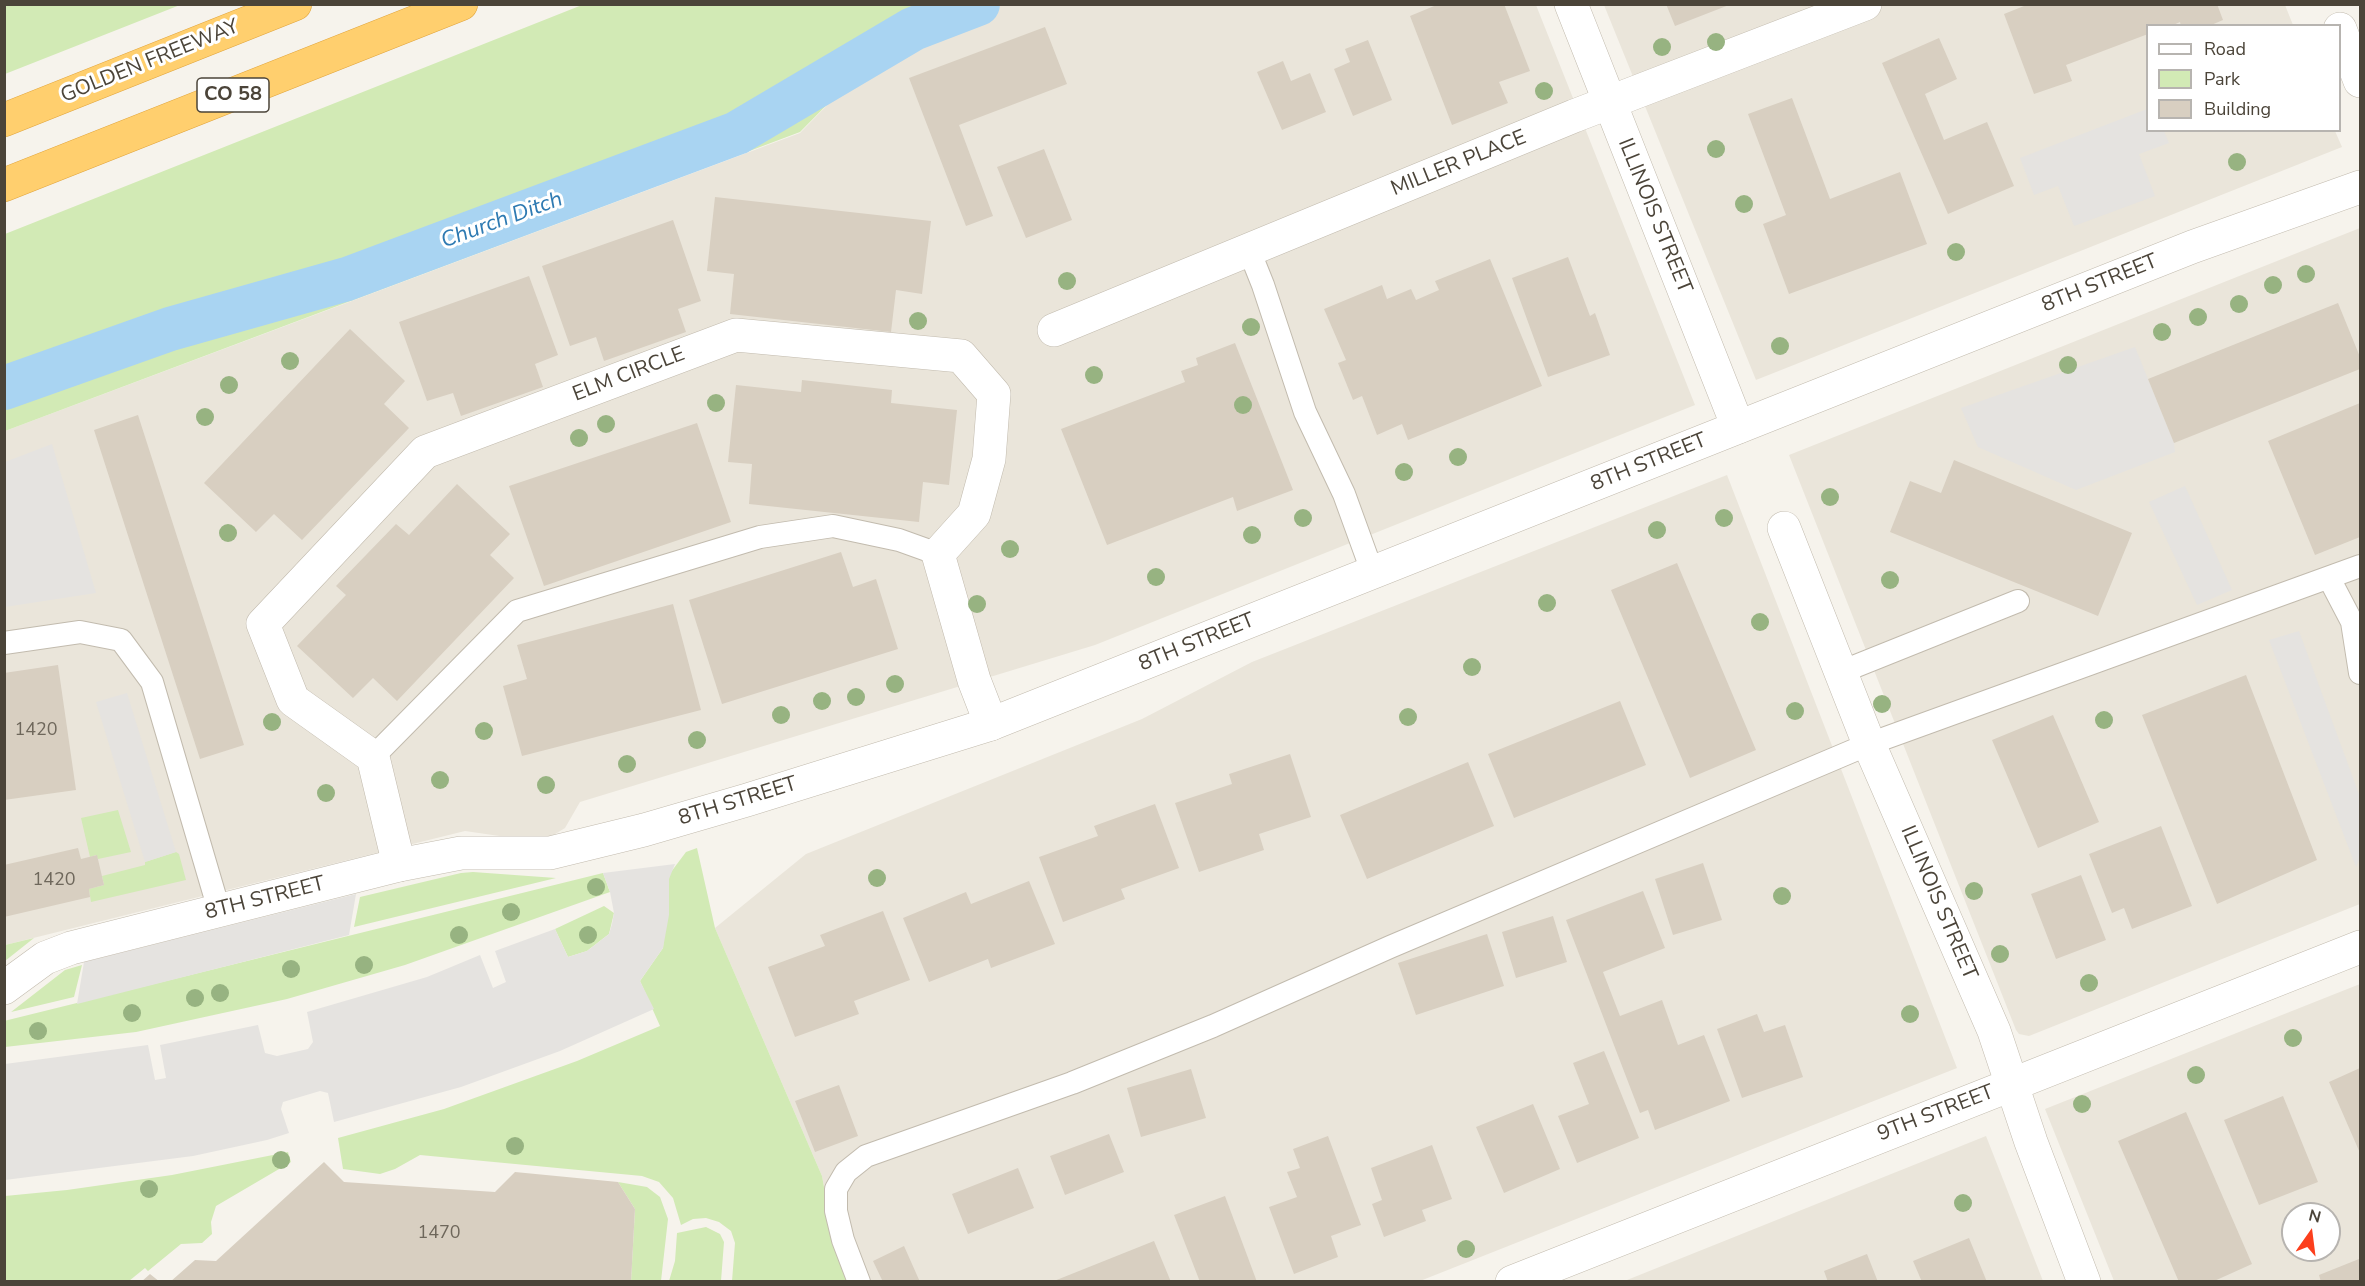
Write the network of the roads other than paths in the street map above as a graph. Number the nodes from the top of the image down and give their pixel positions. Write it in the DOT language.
graph roads {
  1 [pos="295,4"];
  2 [pos="461,4"];
  3 [pos="1571,4"];
  4 [pos="1865,4"];
  5 [pos="2330,4"];
  6 [pos="2338,24"];
  7 [pos="2341,32"];
  8 [pos="2361,81"];
  9 [pos="1609,103"];
  10 [pos="4,120"];
  11 [pos="4,185"];
  12 [pos="2361,187"];
  13 [pos="1249,250"];
  14 [pos="1054,330"];
  15 [pos="1738,427"];
  16 [pos="1784,528"];
  17 [pos="938,554"];
  18 [pos="2361,566"];
  19 [pos="1373,574"];
  20 [pos="2329,578"];
  21 [pos="2018,601"];
  22 [pos="4,643"];
  23 [pos="1841,672"];
  24 [pos="2361,673"];
  25 [pos="991,724"];
  26 [pos="1869,744"];
  27 [pos="374,757"];
  28 [pos="399,865"];
  29 [pos="219,910"];
  30 [pos="2361,947"];
  31 [pos="4,988"];
  32 [pos="2012,1085"];
  33 [pos="860,1281"];
  34 [pos="1512,1281"];
  35 [pos="2084,1281"];
  1 -- 10 [label="highway, GOLDEN FREEWAY"];
  2 -- 11 [label="highway, CO 58"];
  3 -- 9 [label="street, ILLINOIS STREET"];
  4 -- 9 [label="street, MILLER PLACE"];
  5 -- 6 [label="street"];
  7 -- 8 [label="street"];
  9 -- 13 [label="street, MILLER PLACE"];
  9 -- 15 [label="street, ILLINOIS STREET"];
  12 -- 15 [label="street, 8TH STREET"];
  13 -- 14 [label="street, MILLER PLACE"];
  13 -- 19 [label="lane"];
  15 -- 19 [label="street, 8TH STREET"];
  16 -- 23 [label="street, ILLINOIS STREET"];
  17 -- 25 [label="street"];
  17 -- 27 [label="lane"];
  17 -- 27 [label="street, ELM CIRCLE"];
  18 -- 20 [label="lane"];
  19 -- 25 [label="street, 8TH STREET"];
  20 -- 24 [label="lane"];
  20 -- 26 [label="lane"];
  21 -- 23 [label="lane"];
  22 -- 29 [label="lane"];
  23 -- 26 [label="street, ILLINOIS STREET"];
  25 -- 28 [label="street, 8TH STREET"];
  26 -- 32 [label="street, ILLINOIS STREET"];
  26 -- 33 [label="lane"];
  27 -- 28 [label="street"];
  28 -- 29 [label="street, 8TH STREET"];
  29 -- 31 [label="street, 8TH STREET"];
  30 -- 32 [label="street, 9TH STREET"];
  32 -- 34 [label="street, 9TH STREET"];
  32 -- 35 [label="street, ILLINOIS STREET"];
}
